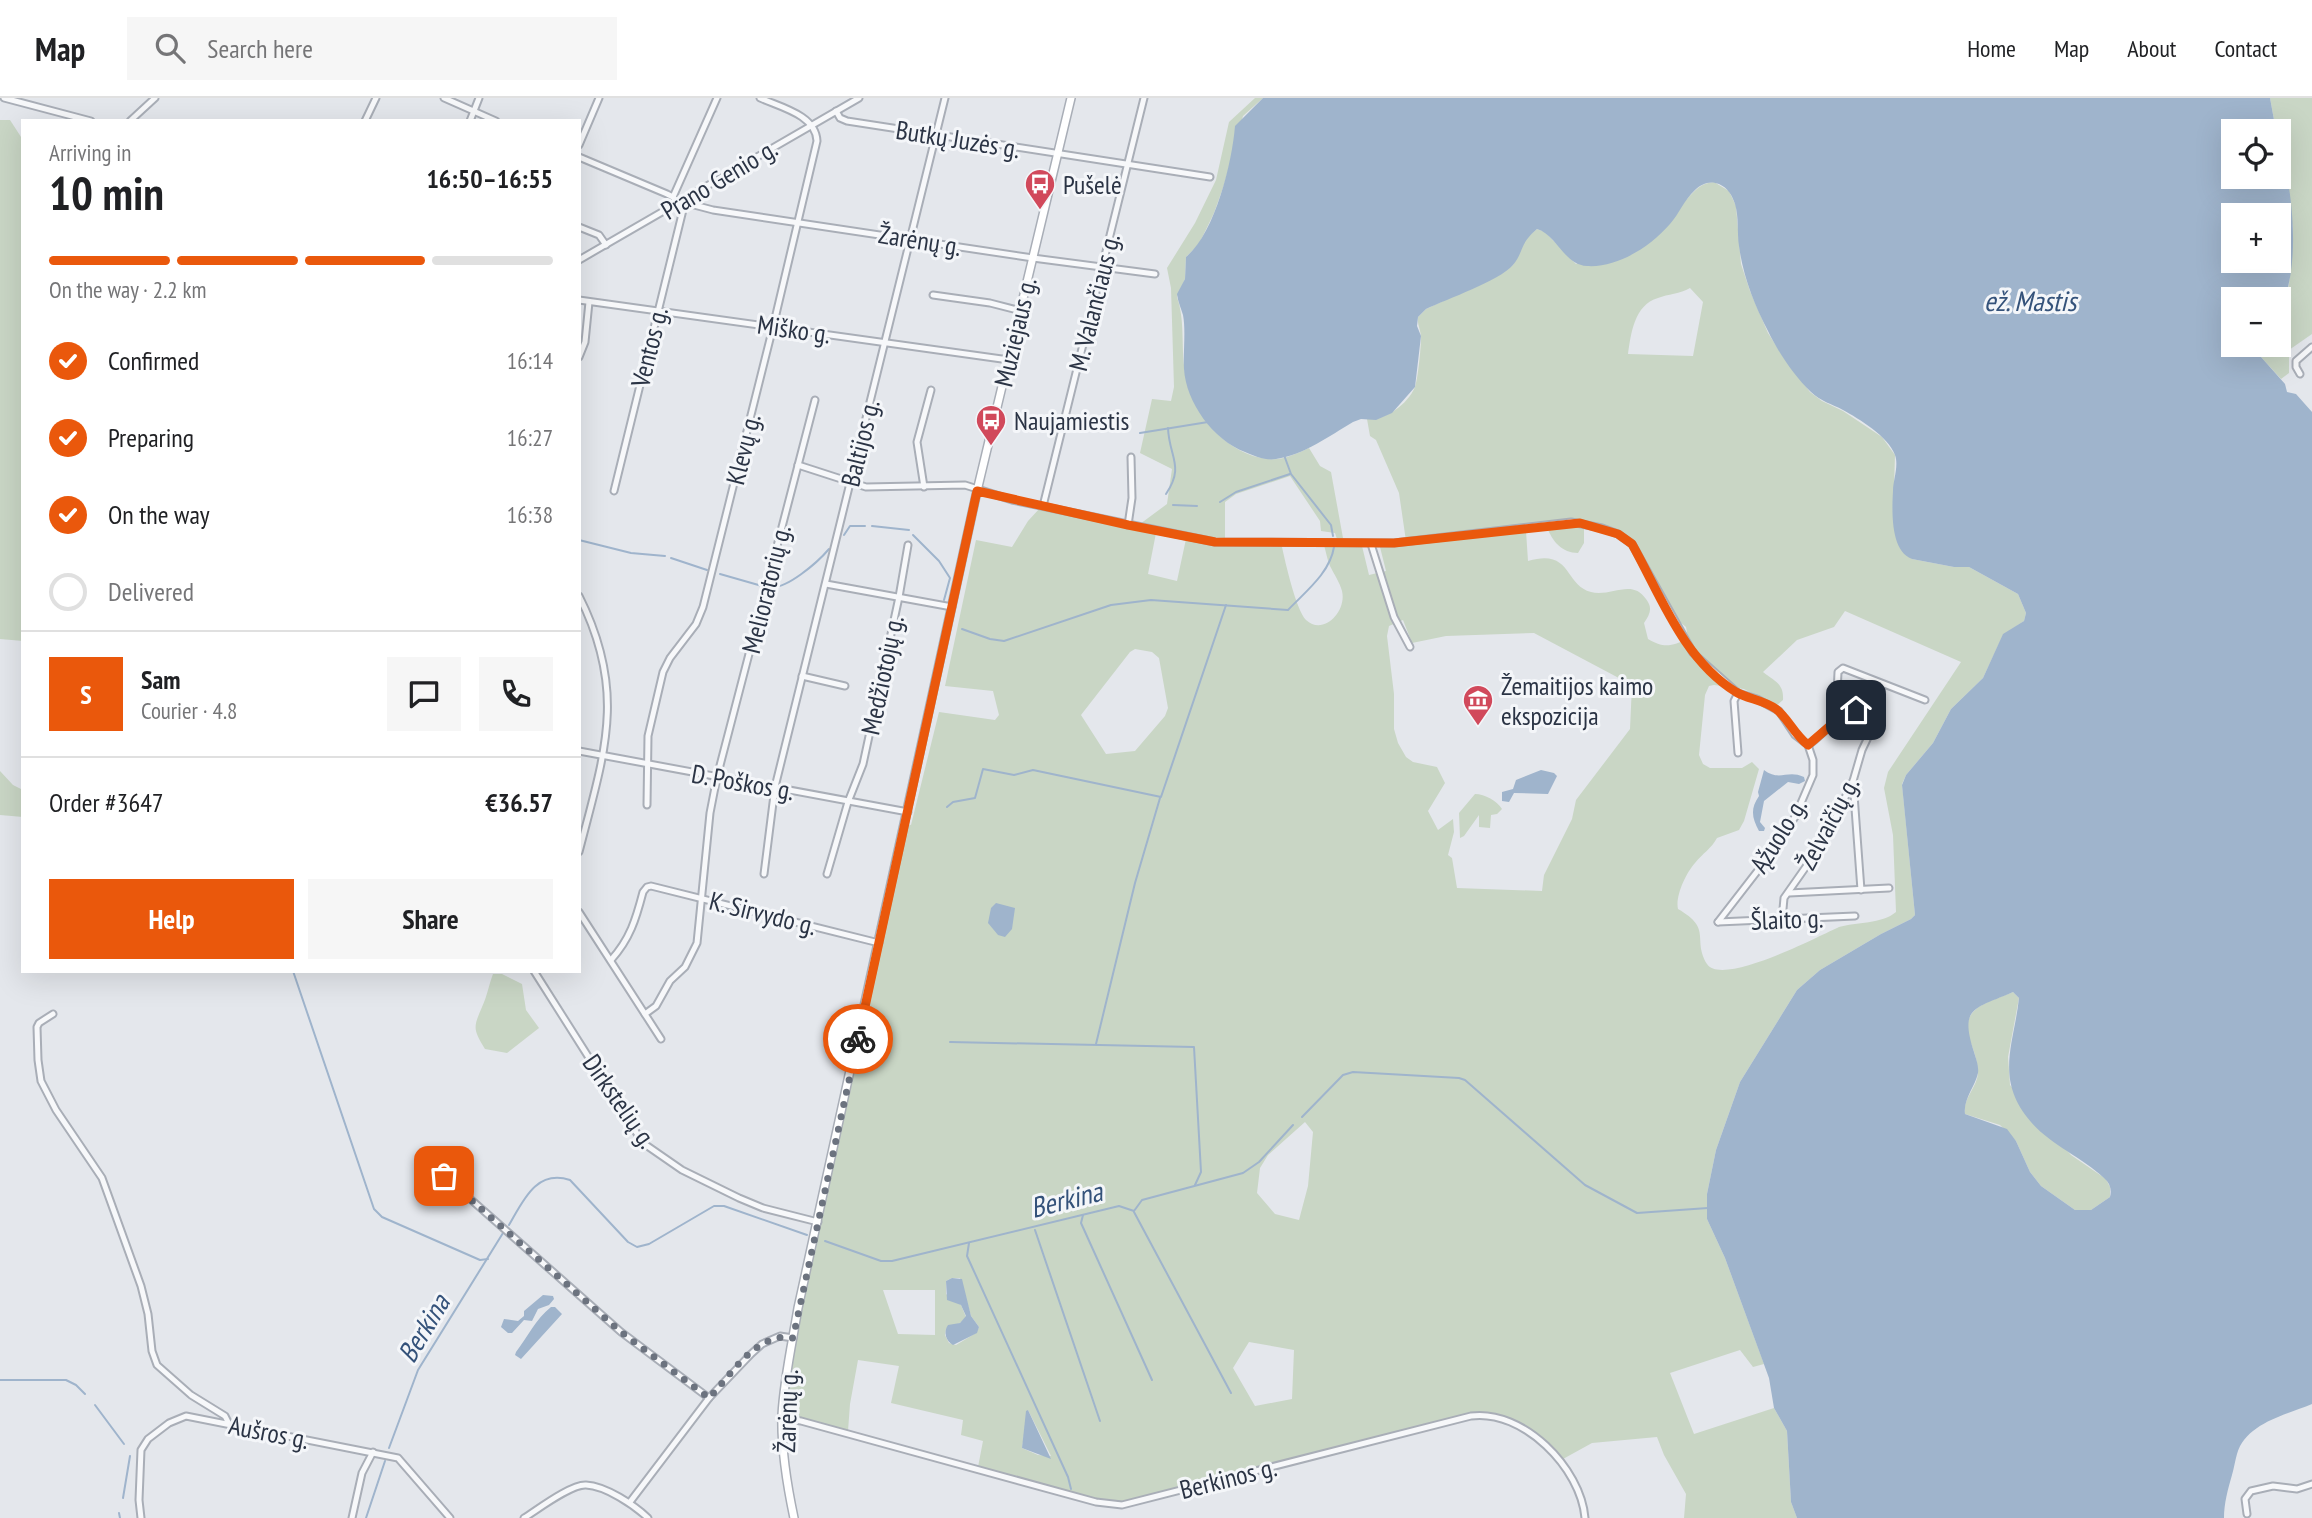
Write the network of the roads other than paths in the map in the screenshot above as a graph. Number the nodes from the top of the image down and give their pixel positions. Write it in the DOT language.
graph roads {
  1 [pos="4,98"];
  2 [pos="155,98"];
  3 [pos="376,98"];
  4 [pos="444,98"];
  5 [pos="479,98"];
  6 [pos="598,98"];
  7 [pos="717,98"];
  8 [pos="760,98"];
  9 [pos="859,98"];
  10 [pos="945,98"];
  11 [pos="1071,98"];
  12 [pos="1144,98"];
  13 [pos="473,111"];
  14 [pos="836,111"];
  15 [pos="83,119"];
  16 [pos="132,119"];
  17 [pos="366,119"];
  18 [pos="471,119"];
  19 [pos="491,119"];
  20 [pos="811,125"];
  21 [pos="936,135"];
  22 [pos="581,140"];
  23 [pos="1057,155"];
  24 [pos="581,158"];
  25 [pos="1128,164"];
  26 [pos="1210,177"];
  27 [pos="673,197"];
  28 [pos="689,198"];
  29 [pos="679,204"];
  30 [pos="799,223"];
  31 [pos="581,228"];
  32 [pos="912,239"];
  33 [pos="606,245"];
  34 [pos="1032,258"];
  35 [pos="581,259"];
  36 [pos="1103,268"];
  37 [pos="1155,274"];
  38 [pos="933,295"];
  39 [pos="581,300"];
  40 [pos="589,302"];
  41 [pos="658,310"];
  42 [pos="1021,311"];
  43 [pos="773,327"];
  44 [pos="886,342"];
  45 [pos="2312,348"];
  46 [pos="581,352"];
  47 [pos="1009,360"];
  48 [pos="2300,374"];
  49 [pos="931,390"];
  50 [pos="815,400"];
  51 [pos="1131,457"];
  52 [pos="798,465"];
  53 [pos="850,482"];
  54 [pos="924,487"];
  55 [pos="614,491"];
  56 [pos="977,491"];
  57 [pos="1044,506"];
  58 [pos="1128,525"];
  59 [pos="1371,544"];
  60 [pos="908,545"];
  61 [pos="826,584"];
  62 [pos="899,597"];
  63 [pos="581,600"];
  64 [pos="952,607"];
  65 [pos="1410,647"];
  66 [pos="802,676"];
  67 [pos="845,686"];
  68 [pos="1738,693"];
  69 [pos="1925,700"];
  70 [pos="1844,714"];
  71 [pos="1808,745"];
  72 [pos="581,752"];
  73 [pos="1738,753"];
  74 [pos="603,757"];
  75 [pos="649,764"];
  76 [pos="717,777"];
  77 [pos="1853,781"];
  78 [pos="775,787"];
  79 [pos="848,802"];
  80 [pos="647,805"];
  81 [pos="908,812"];
  82 [pos="581,844"];
  83 [pos="764,874"];
  84 [pos="827,874"];
  85 [pos="1889,888"];
  86 [pos="1861,890"];
  87 [pos="1790,893"];
  88 [pos="703,898"];
  89 [pos="581,915"];
  90 [pos="1855,916"];
  91 [pos="1782,920"];
  92 [pos="1718,922"];
  93 [pos="879,943"];
  94 [pos="611,960"];
  95 [pos="535,973"];
  96 [pos="53,1014"];
  97 [pos="645,1014"];
  98 [pos="662,1040"];
  99 [pos="425,1159"];
  100 [pos="818,1222"];
  101 [pos="793,1338"];
  102 [pos="709,1398"];
  103 [pos="782,1418"];
  104 [pos="229,1424"];
  105 [pos="373,1452"];
  106 [pos="2312,1484"];
  107 [pos="630,1502"];
  108 [pos="2247,1514"];
  109 [pos="141,1518"];
  110 [pos="352,1518"];
  111 [pos="450,1518"];
  112 [pos="524,1518"];
  113 [pos="648,1518"];
  114 [pos="794,1518"];
  115 [pos="1585,1518"];
  1 -- 15 [label="street"];
  2 -- 16 [label="street"];
  3 -- 17 [label="street"];
  4 -- 13 [label="street"];
  5 -- 13 [label="street"];
  6 -- 22 [label="street"];
  7 -- 27 [label="street"];
  8 -- 20 [label="street"];
  9 -- 14 [label="street, Prano Genio g."];
  10 -- 21 [label="street, Baltijos g."];
  11 -- 23 [label="main road, Muziejaus g."];
  12 -- 25 [label="street, M. Valančiaus g."];
  13 -- 18 [label="street"];
  13 -- 19 [label="street"];
  14 -- 20 [label="street, Prano Genio g."];
  14 -- 21 [label="street, Butkų Juzės g."];
  20 -- 28 [label="street, Prano Genio g."];
  20 -- 30 [label="street, Klevų g."];
  21 -- 23 [label="street, Butkų Juzės g."];
  21 -- 32 [label="street, Baltijos g."];
  23 -- 25 [label="street, Butkų Juzės g."];
  23 -- 34 [label="main road, Muziejaus g."];
  24 -- 27 [label="street"];
  25 -- 26 [label="street, Butkų Juzės g."];
  25 -- 36 [label="street, M. Valančiaus g."];
  27 -- 29 [label="street"];
  28 -- 29 [label="street, Prano Genio g."];
  28 -- 30 [label="street, Žarėnų g."];
  29 -- 33 [label="street, Prano Genio g."];
  29 -- 41 [label="street, Ventos g."];
  30 -- 32 [label="street, Žarėnų g."];
  30 -- 43 [label="street, Klevų g."];
  31 -- 33 [label="street"];
  32 -- 34 [label="street, Žarėnų g."];
  32 -- 44 [label="street, Baltijos g."];
  33 -- 35 [label="street, Prano Genio g."];
  34 -- 36 [label="street, Žarėnų g."];
  34 -- 42 [label="main road, Muziejaus g."];
  36 -- 37 [label="street, Žarėnų g."];
  36 -- 57 [label="street, M. Valančiaus g."];
  38 -- 42 [label="street"];
  39 -- 40 [label="street, Miško g."];
  40 -- 41 [label="street, Miško g."];
  40 -- 46 [label="street"];
  41 -- 43 [label="street, Miško g."];
  41 -- 55 [label="street, Ventos g."];
  42 -- 47 [label="main road, Muziejaus g."];
  43 -- 44 [label="street, Miško g."];
  43 -- 75 [label="street, Klevų g."];
  44 -- 47 [label="street, Miško g."];
  44 -- 53 [label="street, Baltijos g."];
  45 -- 48 [label="street"];
  47 -- 56 [label="main road, Muziejaus g."];
  49 -- 54 [label="street"];
  50 -- 52 [label="street, Melioratorių g."];
  51 -- 58 [label="street"];
  52 -- 53 [label="street"];
  52 -- 76 [label="street, Melioratorių g."];
  53 -- 54 [label="street"];
  53 -- 61 [label="street, Baltijos g."];
  54 -- 56 [label="street"];
  56 -- 57 [label="street"];
  56 -- 64 [label="main road, Muziejaus g."];
  57 -- 58 [label="street"];
  58 -- 59 [label="street"];
  59 -- 65 [label="street"];
  59 -- 68 [label="street"];
  60 -- 62 [label="street, Medžiotojų g."];
  61 -- 62 [label="street"];
  61 -- 66 [label="street, Baltijos g."];
  62 -- 64 [label="street"];
  62 -- 79 [label="street, Medžiotojų g."];
  63 -- 74 [label="street"];
  64 -- 81 [label="main road, Muziejaus g."];
  66 -- 67 [label="street"];
  66 -- 78 [label="street, Baltijos g."];
  68 -- 71 [label="street"];
  68 -- 73 [label="street"];
  69 -- 70 [label="street"];
  70 -- 71 [label="street, Želvaičių g."];
  70 -- 77 [label="street, Želvaičių g."];
  71 -- 92 [label="street, Ąžuolo g."];
  72 -- 74 [label="street, D. Poškos g."];
  74 -- 75 [label="street, D. Poškos g."];
  74 -- 82 [label="street"];
  75 -- 76 [label="street, D. Poškos g."];
  75 -- 80 [label="street, Klevų g."];
  76 -- 78 [label="street, D. Poškos g."];
  76 -- 88 [label="street, Melioratorių g."];
  77 -- 86 [label="street"];
  77 -- 87 [label="street, Želvaičių g."];
  78 -- 79 [label="street, D. Poškos g."];
  78 -- 83 [label="street, Baltijos g."];
  79 -- 81 [label="street, D. Poškos g."];
  79 -- 84 [label="street, Medžiotojų g."];
  81 -- 93 [label="main road, Muziejaus g."];
  85 -- 86 [label="street"];
  86 -- 87 [label="street"];
  87 -- 91 [label="street, Želvaičių g."];
  88 -- 93 [label="street, K. Sirvydo g."];
  88 -- 94 [label="street, K. Sirvydo g."];
  88 -- 97 [label="street, Melioratorių g."];
  89 -- 94 [label="street"];
  90 -- 91 [label="street, Šlaito g."];
  91 -- 92 [label="street, Šlaito g."];
  93 -- 100 [label="main road, Muziejaus g."];
  94 -- 97 [label="street"];
  95 -- 100 [label="street, Dirkstelių g."];
  96 -- 104 [label="street"];
  97 -- 98 [label="street"];
  99 -- 102 [label="street"];
  100 -- 101 [label="main road, Žarėnų g."];
  101 -- 102 [label="street"];
  101 -- 103 [label="main road, Žarėnų g."];
  102 -- 107 [label="street"];
  103 -- 114 [label="main road, Žarėnų g."];
  103 -- 115 [label="street, Berkinos g."];
  104 -- 105 [label="street, Aušros g."];
  104 -- 109 [label="street, Aušros g."];
  105 -- 110 [label="street"];
  105 -- 111 [label="street, Aušros g."];
  106 -- 108 [label="street"];
  107 -- 112 [label="street"];
  107 -- 113 [label="street"];
}
